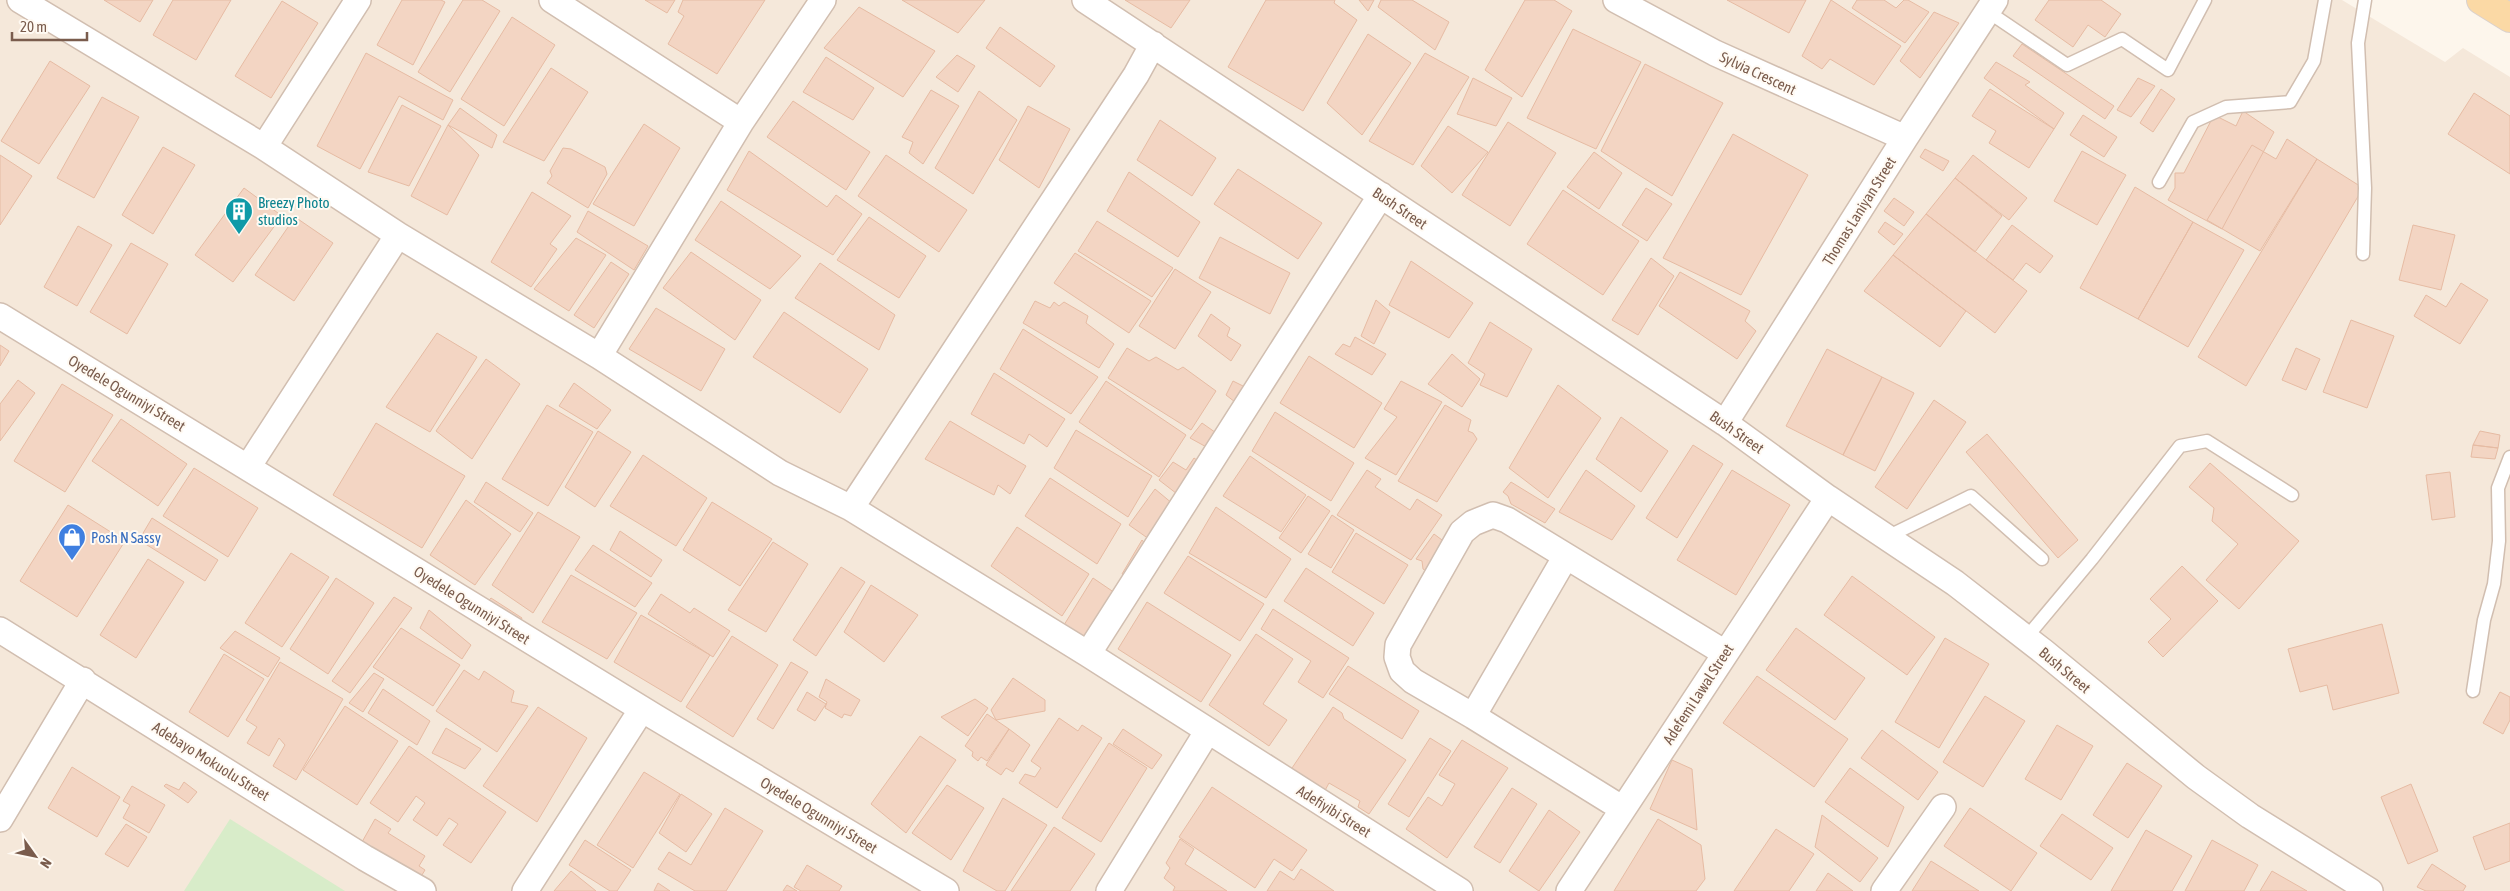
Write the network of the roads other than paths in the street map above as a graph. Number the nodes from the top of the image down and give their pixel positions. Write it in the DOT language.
graph roads {
  1 [pos="20,0"];
  2 [pos="358,0"];
  3 [pos="552,0"];
  4 [pos="822,0"];
  5 [pos="1085,0"];
  6 [pos="1616,0"];
  7 [pos="2205,0"];
  8 [pos="2325,0"];
  9 [pos="2365,0"];
  10 [pos="2481,0"];
  11 [pos="1991,6"];
  12 [pos="2510,18"];
  13 [pos="1153,44"];
  14 [pos="741,122"];
  15 [pos="1905,138"];
  16 [pos="264,147"];
  17 [pos="2159,182"];
  18 [pos="1381,195"];
  19 [pos="398,235"];
  20 [pos="2364,254"];
  21 [pos="0,316"];
  22 [pos="599,356"];
  23 [pos="1725,423"];
  24 [pos="2510,457"];
  25 [pos="248,467"];
  26 [pos="2292,495"];
  27 [pos="1828,498"];
  28 [pos="851,508"];
  29 [pos="1887,538"];
  30 [pos="1566,556"];
  31 [pos="2042,559"];
  32 [pos="0,630"];
  33 [pos="2026,638"];
  34 [pos="1725,653"];
  35 [pos="1088,654"];
  36 [pos="83,680"];
  37 [pos="2474,691"];
  38 [pos="642,709"];
  39 [pos="1473,716"];
  40 [pos="1207,732"];
  41 [pos="1943,807"];
  42 [pos="1623,810"];
  43 [pos="0,819"];
  44 [pos="423,891"];
  45 [pos="525,891"];
  46 [pos="946,891"];
  47 [pos="1109,891"];
  48 [pos="1460,891"];
  49 [pos="1569,891"];
  50 [pos="1884,891"];
  51 [pos="2370,891"];
  1 -- 16 [label="street, Adefiyibi Street"];
  2 -- 16 [label="street"];
  3 -- 14 [label="street"];
  4 -- 14 [label="street"];
  5 -- 13 [label="street, Bush Street"];
  6 -- 15 [label="street, Sylvia Crescent"];
  7 -- 11 [label="lane"];
  8 -- 17 [label="lane"];
  9 -- 20 [label="lane"];
  10 -- 12 [label="main road"];
  11 -- 15 [label="street, Thomas Laniyan Street"];
  13 -- 18 [label="street, Bush Street"];
  13 -- 28 [label="street"];
  14 -- 22 [label="street"];
  15 -- 23 [label="street, Thomas Laniyan Street"];
  16 -- 19 [label="street, Adefiyibi Street"];
  18 -- 23 [label="street, Bush Street"];
  18 -- 35 [label="street"];
  19 -- 22 [label="street, Adefiyibi Street"];
  19 -- 25 [label="street"];
  21 -- 25 [label="street, Oyedele Ogunniyi Street"];
  22 -- 28 [label="street, Adefiyibi Street"];
  23 -- 27 [label="street, Bush Street"];
  24 -- 37 [label="lane"];
  25 -- 38 [label="street, Oyedele Ogunniyi Street"];
  26 -- 33 [label="lane"];
  27 -- 29 [label="street, Bush Street"];
  27 -- 34 [label="street, Adefemi Lawal Street"];
  28 -- 35 [label="street, Adefiyibi Street"];
  29 -- 31 [label="lane"];
  29 -- 33 [label="street, Bush Street"];
  30 -- 34 [label="street"];
  30 -- 39 [label="street"];
  30 -- 39 [label="street"];
  32 -- 36 [label="street, Adebayo Mokuolu Street"];
  33 -- 51 [label="street, Bush Street"];
  34 -- 42 [label="street, Adefemi Lawal Street"];
  35 -- 40 [label="street, Adefiyibi Street"];
  36 -- 43 [label="street"];
  36 -- 44 [label="street, Adebayo Mokuolu Street"];
  38 -- 45 [label="street"];
  38 -- 46 [label="street, Oyedele Ogunniyi Street"];
  39 -- 42 [label="street"];
  40 -- 47 [label="street"];
  40 -- 48 [label="street, Adefiyibi Street"];
  41 -- 50 [label="street"];
  42 -- 49 [label="street, Adefemi Lawal Street"];
}
